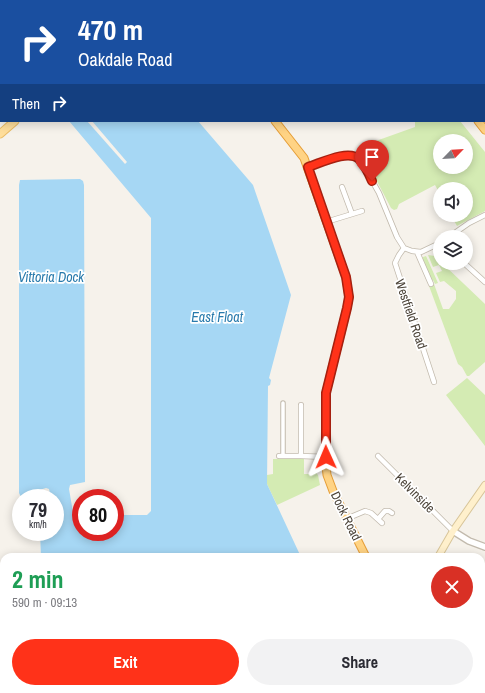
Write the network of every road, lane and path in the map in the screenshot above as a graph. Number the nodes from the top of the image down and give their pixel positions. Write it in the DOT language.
graph roads {
  1 [pos="14,122"];
  2 [pos="276,122"];
  3 [pos="479,122"];
  4 [pos="485,130"];
  5 [pos="0,134"];
  6 [pos="308,167"];
  7 [pos="342,186"];
  8 [pos="362,211"];
  9 [pos="352,214"];
  10 [pos="485,215"];
  11 [pos="326,222"];
  12 [pos="460,230"];
  13 [pos="433,246"];
  14 [pos="404,248"];
  15 [pos="417,252"];
  16 [pos="472,270"];
  17 [pos="485,282"];
  18 [pos="431,284"];
  19 [pos="434,382"];
  20 [pos="283,403"];
  21 [pos="301,405"];
  22 [pos="281,456"];
  23 [pos="301,456"];
  24 [pos="378,456"];
  25 [pos="326,457"];
  26 [pos="485,485"];
  27 [pos="392,513"];
  28 [pos="346,519"];
  29 [pos="378,519"];
  30 [pos="382,523"];
  31 [pos="452,531"];
  32 [pos="485,547"];
  33 [pos="361,549"];
  34 [pos="362,553"];
  35 [pos="364,553"];
  36 [pos="440,553"];
  1 -- 5 [label="main road"];
  2 -- 6 [label="highway, Dock Road"];
  3 -- 4 [label="highway"];
  6 -- 11 [label="highway, Dock Road"];
  6 -- 14 [label="street"];
  7 -- 9 [label="street"];
  8 -- 9 [label="street"];
  9 -- 11 [label="street"];
  10 -- 12 [label="street"];
  11 -- 25 [label="highway, Dock Road"];
  13 -- 15 [label="street"];
  14 -- 15 [label="street"];
  14 -- 19 [label="street, Westfield Road"];
  15 -- 18 [label="street"];
  16 -- 17 [label="street"];
  20 -- 22 [label="street"];
  21 -- 23 [label="street"];
  22 -- 23 [label="street"];
  23 -- 25 [label="street"];
  24 -- 31 [label="street, Kelvinside"];
  25 -- 28 [label="highway, Dock Road"];
  26 -- 31 [label="main road"];
  27 -- 29 [label="street"];
  28 -- 29 [label="street"];
  28 -- 33 [label="highway, Dock Road"];
  29 -- 30 [label="street"];
  31 -- 32 [label="street"];
  31 -- 36 [label="main road"];
  33 -- 34 [label="highway, Dock Road"];
  33 -- 35 [label="highway, Dock Road"];
}
